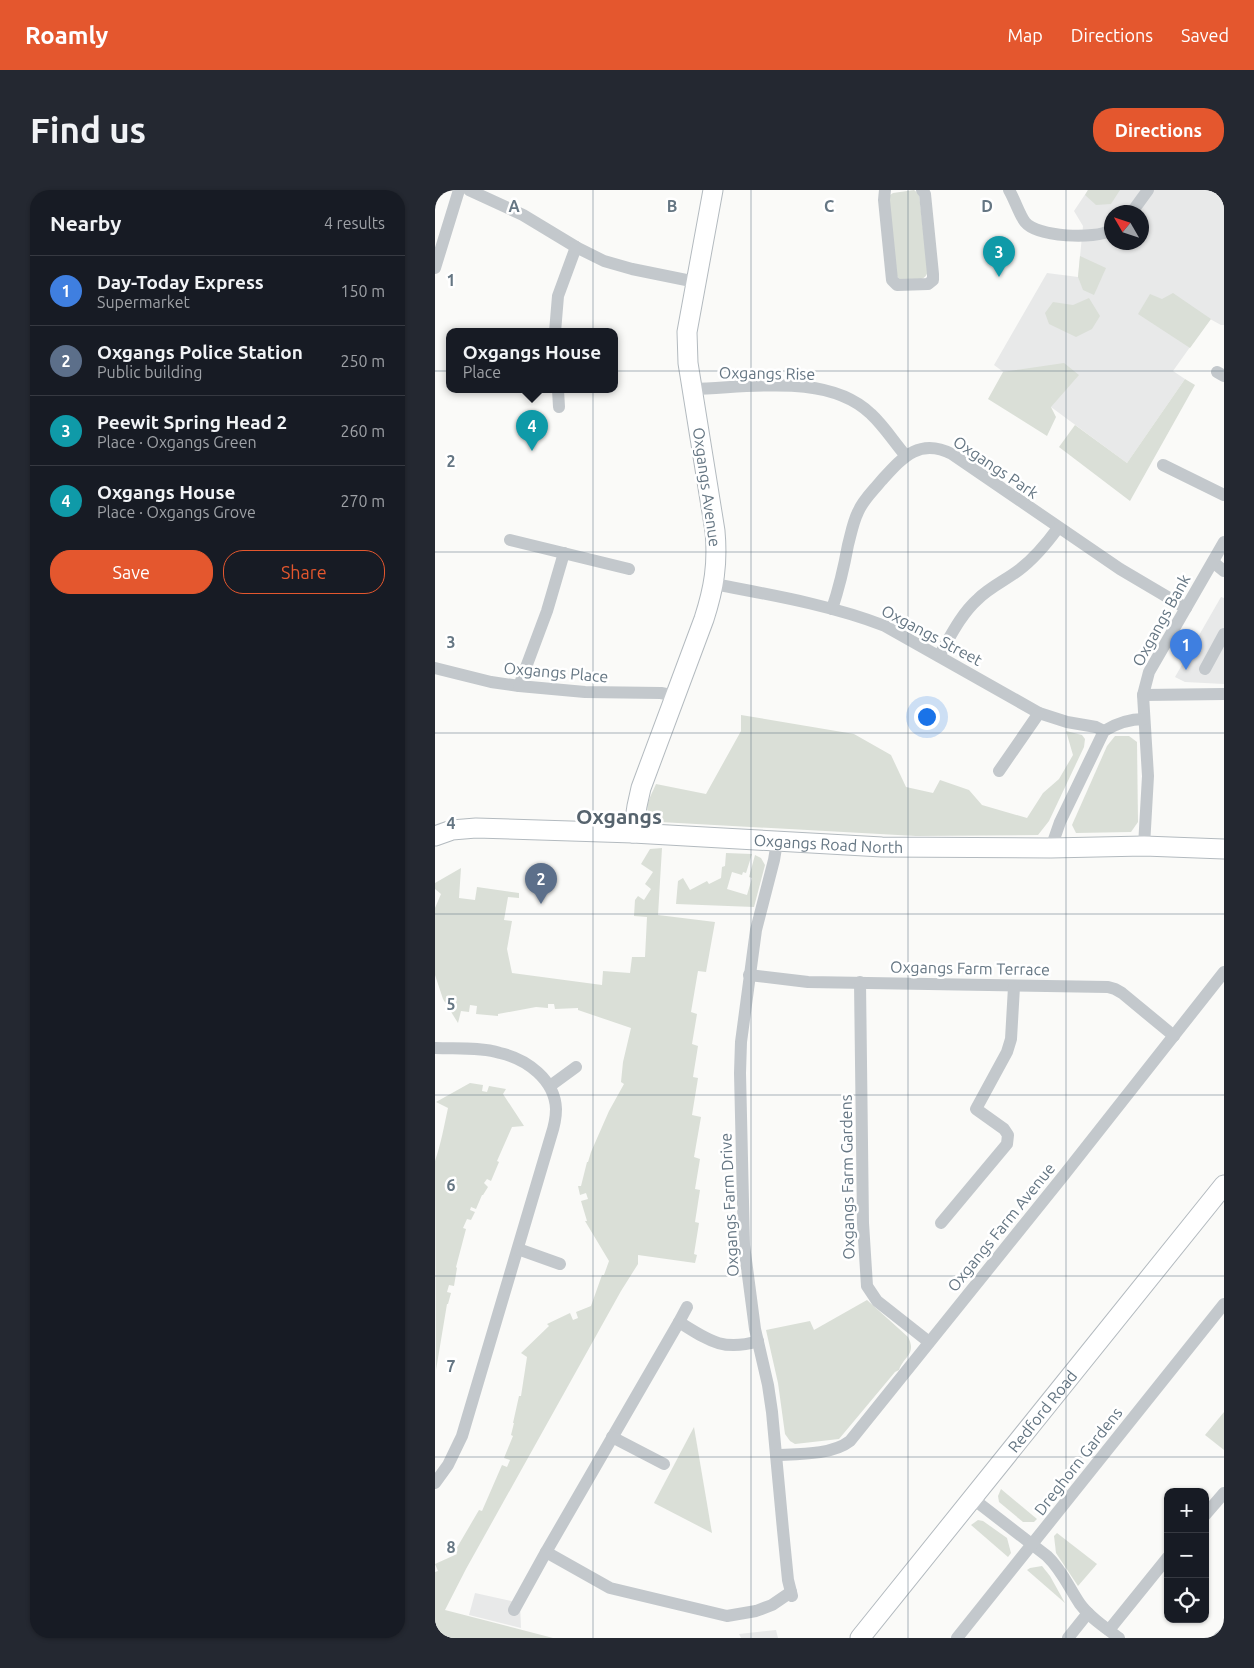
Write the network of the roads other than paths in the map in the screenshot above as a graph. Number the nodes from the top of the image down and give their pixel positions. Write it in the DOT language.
graph roads {
  1 [pos="459,190"];
  2 [pos="469,190"];
  3 [pos="713,190"];
  4 [pos="885,190"];
  5 [pos="922,190"];
  6 [pos="1009,190"];
  7 [pos="1148,190"];
  8 [pos="1137,205"];
  9 [pos="1104,233"];
  10 [pos="576,247"];
  11 [pos="435,268"];
  12 [pos="696,282"];
  13 [pos="555,328"];
  14 [pos="693,389"];
  15 [pos="558,393"];
  16 [pos="559,406"];
  17 [pos="906,456"];
  18 [pos="1163,465"];
  19 [pos="1224,495"];
  20 [pos="1058,528"];
  21 [pos="509,540"];
  22 [pos="1224,542"];
  23 [pos="564,554"];
  24 [pos="1213,562"];
  25 [pos="629,569"];
  26 [pos="1224,571"];
  27 [pos="714,584"];
  28 [pos="1186,608"];
  29 [pos="832,609"];
  30 [pos="1224,634"];
  31 [pos="939,656"];
  32 [pos="435,668"];
  33 [pos="1205,668"];
  34 [pos="519,686"];
  35 [pos="1224,694"];
  36 [pos="1143,695"];
  37 [pos="676,696"];
  38 [pos="1039,713"];
  39 [pos="1144,719"];
  40 [pos="1104,731"];
  41 [pos="999,771"];
  42 [pos="633,833"];
  43 [pos="435,836"];
  44 [pos="777,842"];
  45 [pos="1144,846"];
  46 [pos="1051,848"];
  47 [pos="1224,849"];
  48 [pos="1224,972"];
  49 [pos="749,976"];
  50 [pos="860,982"];
  51 [pos="1014,986"];
  52 [pos="1174,1036"];
  53 [pos="435,1048"];
  54 [pos="576,1067"];
  55 [pos="550,1086"];
  56 [pos="1224,1185"];
  57 [pos="941,1223"];
  58 [pos="518,1249"];
  59 [pos="560,1264"];
  60 [pos="1224,1304"];
  61 [pos="687,1307"];
  62 [pos="679,1322"];
  63 [pos="758,1341"];
  64 [pos="929,1342"];
  65 [pos="611,1437"];
  66 [pos="777,1455"];
  67 [pos="664,1464"];
  68 [pos="435,1483"];
  69 [pos="1224,1493"];
  70 [pos="972,1498"];
  71 [pos="1209,1510"];
  72 [pos="1033,1544"];
  73 [pos="546,1552"];
  74 [pos="1164,1563"];
  75 [pos="514,1610"];
  76 [pos="1088,1613"];
  77 [pos="1114,1634"];
  78 [pos="1224,1634"];
  79 [pos="860,1638"];
  80 [pos="957,1638"];
  81 [pos="1068,1638"];
  82 [pos="1219,1638"];
  1 -- 11 [label="street"];
  2 -- 10 [label="street"];
  3 -- 12 [label="street, Oxgangs Avenue"];
  4 -- 5 [label="street"];
  6 -- 9 [label="street"];
  7 -- 8 [label="street"];
  10 -- 12 [label="street"];
  10 -- 13 [label="street"];
  12 -- 14 [label="street, Oxgangs Avenue"];
  14 -- 17 [label="street, Oxgangs Rise"];
  14 -- 27 [label="street, Oxgangs Avenue"];
  15 -- 16 [label="street"];
  17 -- 20 [label="street, Oxgangs Park"];
  17 -- 29 [label="street, Oxgangs Park"];
  18 -- 19 [label="street"];
  20 -- 28 [label="street, Oxgangs Park"];
  20 -- 31 [label="street"];
  21 -- 23 [label="street"];
  22 -- 24 [label="street, Oxgangs Bank"];
  23 -- 25 [label="street"];
  23 -- 34 [label="street"];
  24 -- 26 [label="street"];
  24 -- 28 [label="street, Oxgangs Bank"];
  27 -- 29 [label="street, Oxgangs Street"];
  27 -- 37 [label="street, Oxgangs Avenue"];
  28 -- 36 [label="street, Oxgangs Bank"];
  29 -- 31 [label="street, Oxgangs Street"];
  30 -- 33 [label="street"];
  31 -- 38 [label="street, Oxgangs Street"];
  32 -- 34 [label="street, Oxgangs Place"];
  34 -- 37 [label="street, Oxgangs Place"];
  35 -- 36 [label="street"];
  36 -- 39 [label="street, Oxgangs Bank"];
  37 -- 42 [label="street, Oxgangs Avenue"];
  38 -- 40 [label="street, Oxgangs Street"];
  38 -- 41 [label="street"];
  39 -- 40 [label="street"];
  39 -- 45 [label="street, Oxgangs Bank"];
  40 -- 46 [label="street"];
  42 -- 43 [label="street, Oxgangs Road North"];
  42 -- 44 [label="street, Oxgangs Road North"];
  44 -- 46 [label="street, Oxgangs Road North"];
  44 -- 49 [label="street, Oxgangs Farm Drive"];
  45 -- 46 [label="street, Oxgangs Road North"];
  45 -- 47 [label="street, Oxgangs Road North"];
  48 -- 52 [label="street, Oxgangs Farm Avenue"];
  49 -- 50 [label="street, Oxgangs Farm Terrace"];
  49 -- 63 [label="street, Oxgangs Farm Drive"];
  50 -- 51 [label="street, Oxgangs Farm Terrace"];
  50 -- 64 [label="street, Oxgangs Farm Gardens"];
  51 -- 52 [label="street, Oxgangs Farm Terrace"];
  51 -- 57 [label="street"];
  52 -- 64 [label="street, Oxgangs Farm Avenue"];
  53 -- 55 [label="street"];
  54 -- 55 [label="street"];
  55 -- 58 [label="street"];
  56 -- 70 [label="street, Redford Road"];
  58 -- 59 [label="street"];
  58 -- 68 [label="street"];
  60 -- 72 [label="street, Dreghorn Gardens"];
  61 -- 62 [label="street"];
  62 -- 63 [label="street"];
  62 -- 65 [label="street"];
  63 -- 66 [label="street, Oxgangs Farm Drive"];
  64 -- 66 [label="street, Oxgangs Farm Avenue"];
  65 -- 67 [label="street"];
  65 -- 73 [label="street"];
  66 -- 73 [label="street, Oxgangs Farm Drive"];
  69 -- 71 [label="street"];
  70 -- 72 [label="street"];
  70 -- 79 [label="street, Redford Road"];
  72 -- 76 [label="street"];
  72 -- 80 [label="street, Dreghorn Gardens"];
  73 -- 75 [label="street"];
  74 -- 77 [label="street"];
  76 -- 77 [label="street"];
  76 -- 81 [label="street"];
  78 -- 82 [label="street"];
}
